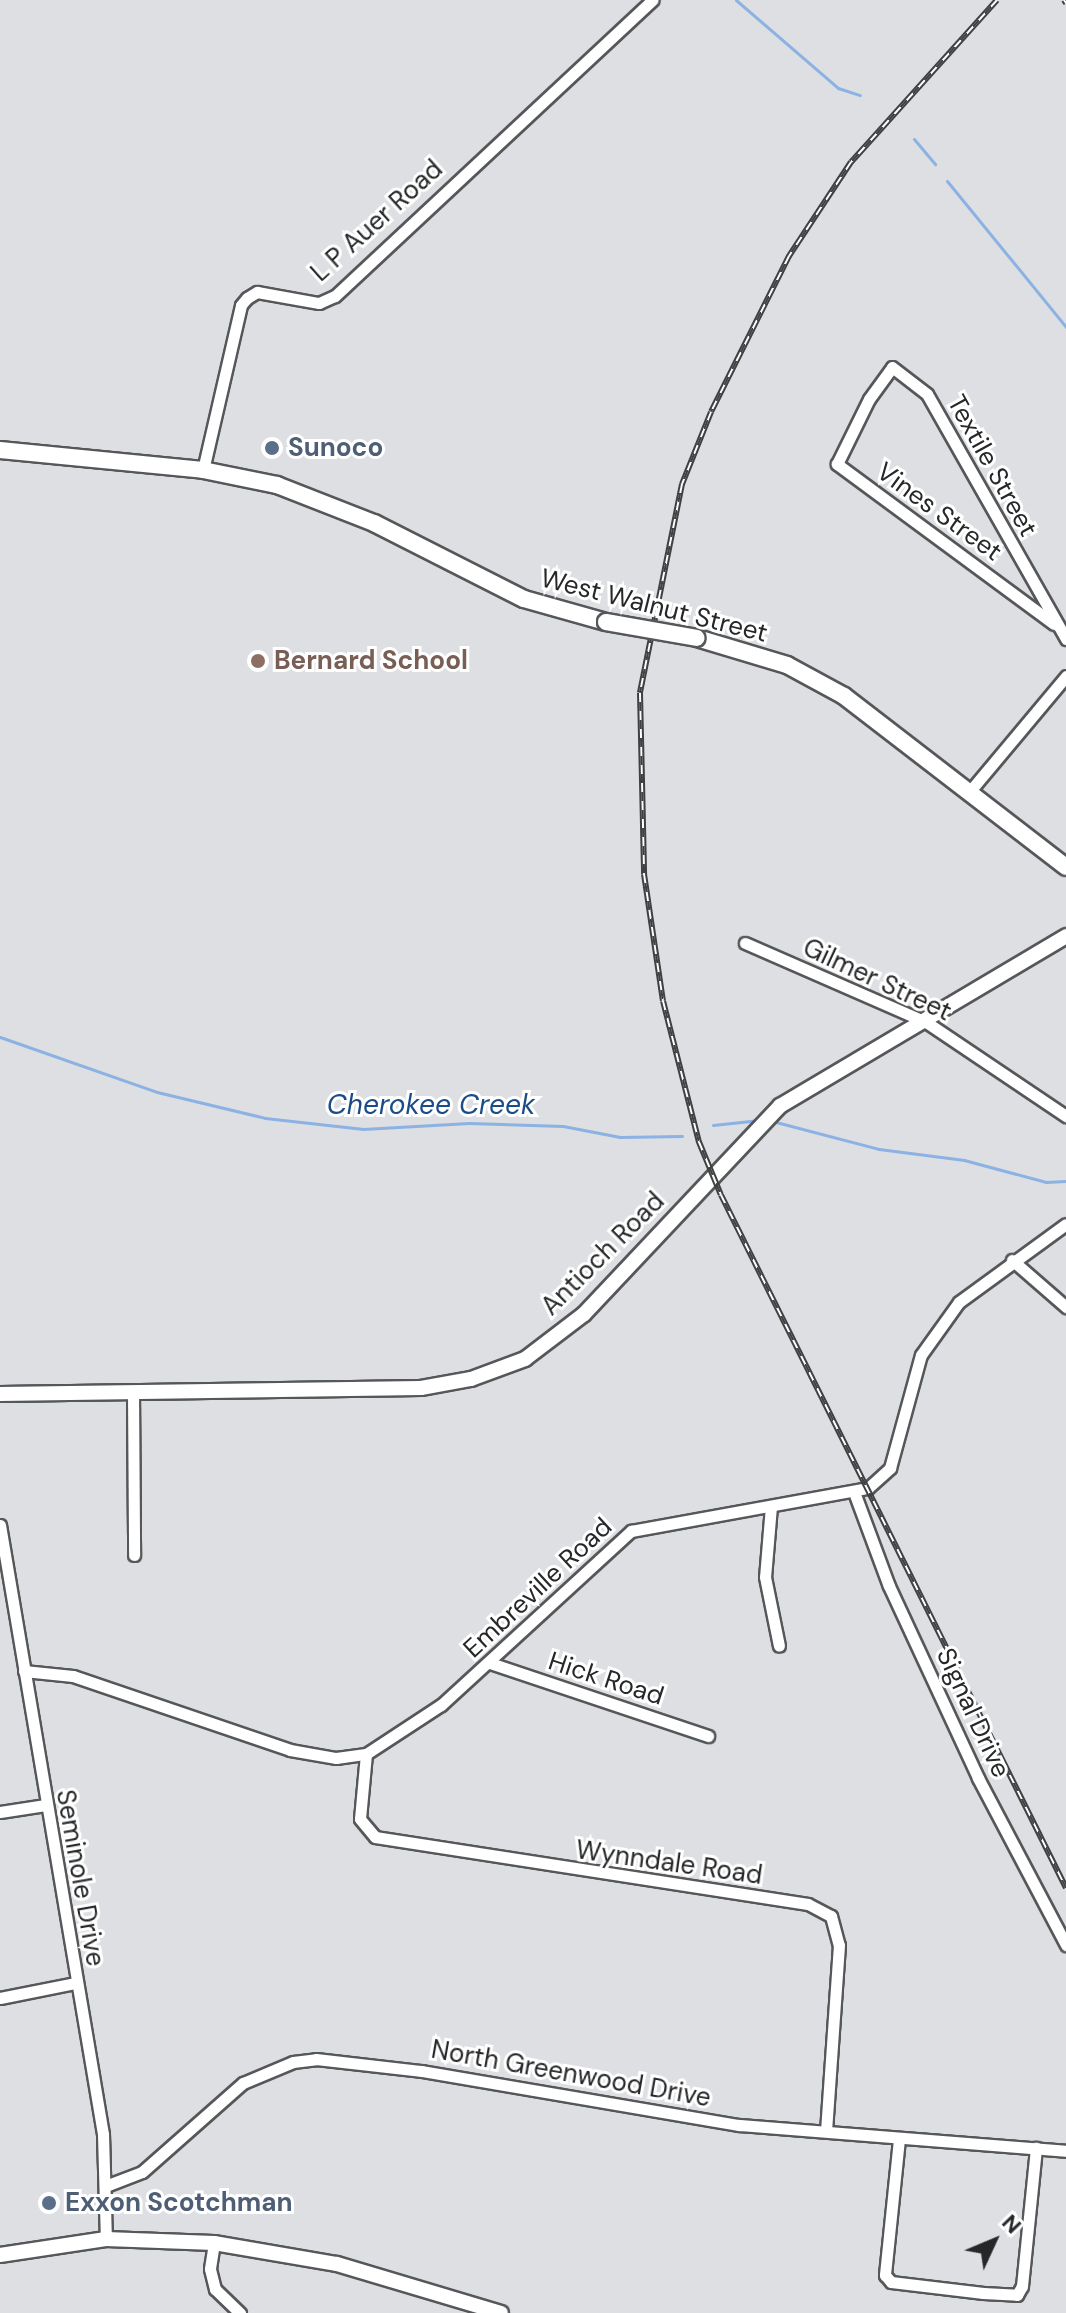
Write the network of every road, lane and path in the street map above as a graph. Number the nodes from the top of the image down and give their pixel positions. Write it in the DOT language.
graph roads {
  1 [pos="652,0"];
  2 [pos="0,450"];
  3 [pos="837,464"];
  4 [pos="203,470"];
  5 [pos="1054,624"];
  6 [pos="1066,639"];
  7 [pos="1066,676"];
  8 [pos="970,791"];
  9 [pos="1066,867"];
  10 [pos="1066,936"];
  11 [pos="745,943"];
  12 [pos="926,1022"];
  13 [pos="1066,1116"];
  14 [pos="1066,1224"];
  15 [pos="1012,1260"];
  16 [pos="1066,1307"];
  17 [pos="133,1393"];
  18 [pos="0,1394"];
  19 [pos="854,1492"];
  20 [pos="771,1506"];
  21 [pos="0,1525"];
  22 [pos="134,1555"];
  23 [pos="779,1646"];
  24 [pos="490,1663"];
  25 [pos="24,1671"];
  26 [pos="708,1736"];
  27 [pos="366,1754"];
  28 [pos="45,1805"];
  29 [pos="0,1812"];
  30 [pos="1066,1945"];
  31 [pos="75,1983"];
  32 [pos="0,1998"];
  33 [pos="826,2130"];
  34 [pos="899,2139"];
  35 [pos="1036,2148"];
  36 [pos="1066,2151"];
  37 [pos="108,2185"];
  38 [pos="106,2239"];
  39 [pos="214,2243"];
  40 [pos="0,2255"];
  41 [pos="240,2313"];
  42 [pos="501,2313"];
  1 -- 4 [label="street, L P Auer Road"];
  2 -- 4 [label="main road, West Walnut Street"];
  3 -- 5 [label="street, Vines Street"];
  3 -- 5 [label="street, Textile Street"];
  4 -- 8 [label="main road, West Walnut Street, bridge"];
  5 -- 6 [label="street, Textile Street"];
  7 -- 8 [label="street"];
  8 -- 9 [label="main road, West Walnut Street"];
  10 -- 12 [label="street, Antioch Road"];
  11 -- 12 [label="street, Gilmer Street"];
  12 -- 13 [label="street, Gilmer Street"];
  12 -- 17 [label="street, Antioch Road"];
  14 -- 15 [label="street, Embreville Road"];
  15 -- 16 [label="street"];
  15 -- 19 [label="street, Embreville Road"];
  17 -- 18 [label="street, Antioch Road"];
  17 -- 22 [label="street"];
  19 -- 20 [label="street, Embreville Road"];
  19 -- 30 [label="street, Signal Drive"];
  20 -- 23 [label="street"];
  20 -- 24 [label="street, Embreville Road"];
  21 -- 25 [label="street, Seminole Drive"];
  24 -- 26 [label="street, Hick Road"];
  24 -- 27 [label="street, Embreville Road"];
  25 -- 27 [label="street, Embreville Road"];
  25 -- 28 [label="street, Seminole Drive"];
  27 -- 33 [label="street, Wynndale Road"];
  28 -- 29 [label="street"];
  28 -- 31 [label="street, Seminole Drive"];
  31 -- 32 [label="street"];
  31 -- 37 [label="street, Seminole Drive"];
  33 -- 34 [label="street, North Greenwood Drive"];
  33 -- 37 [label="street, North Greenwood Drive"];
  34 -- 35 [label="street, North Greenwood Drive"];
  34 -- 35 [label="street"];
  35 -- 36 [label="street, North Greenwood Drive"];
  37 -- 38 [label="street, Seminole Drive"];
  38 -- 39 [label="street"];
  38 -- 40 [label="street"];
  39 -- 41 [label="street"];
  39 -- 42 [label="street"];
}
